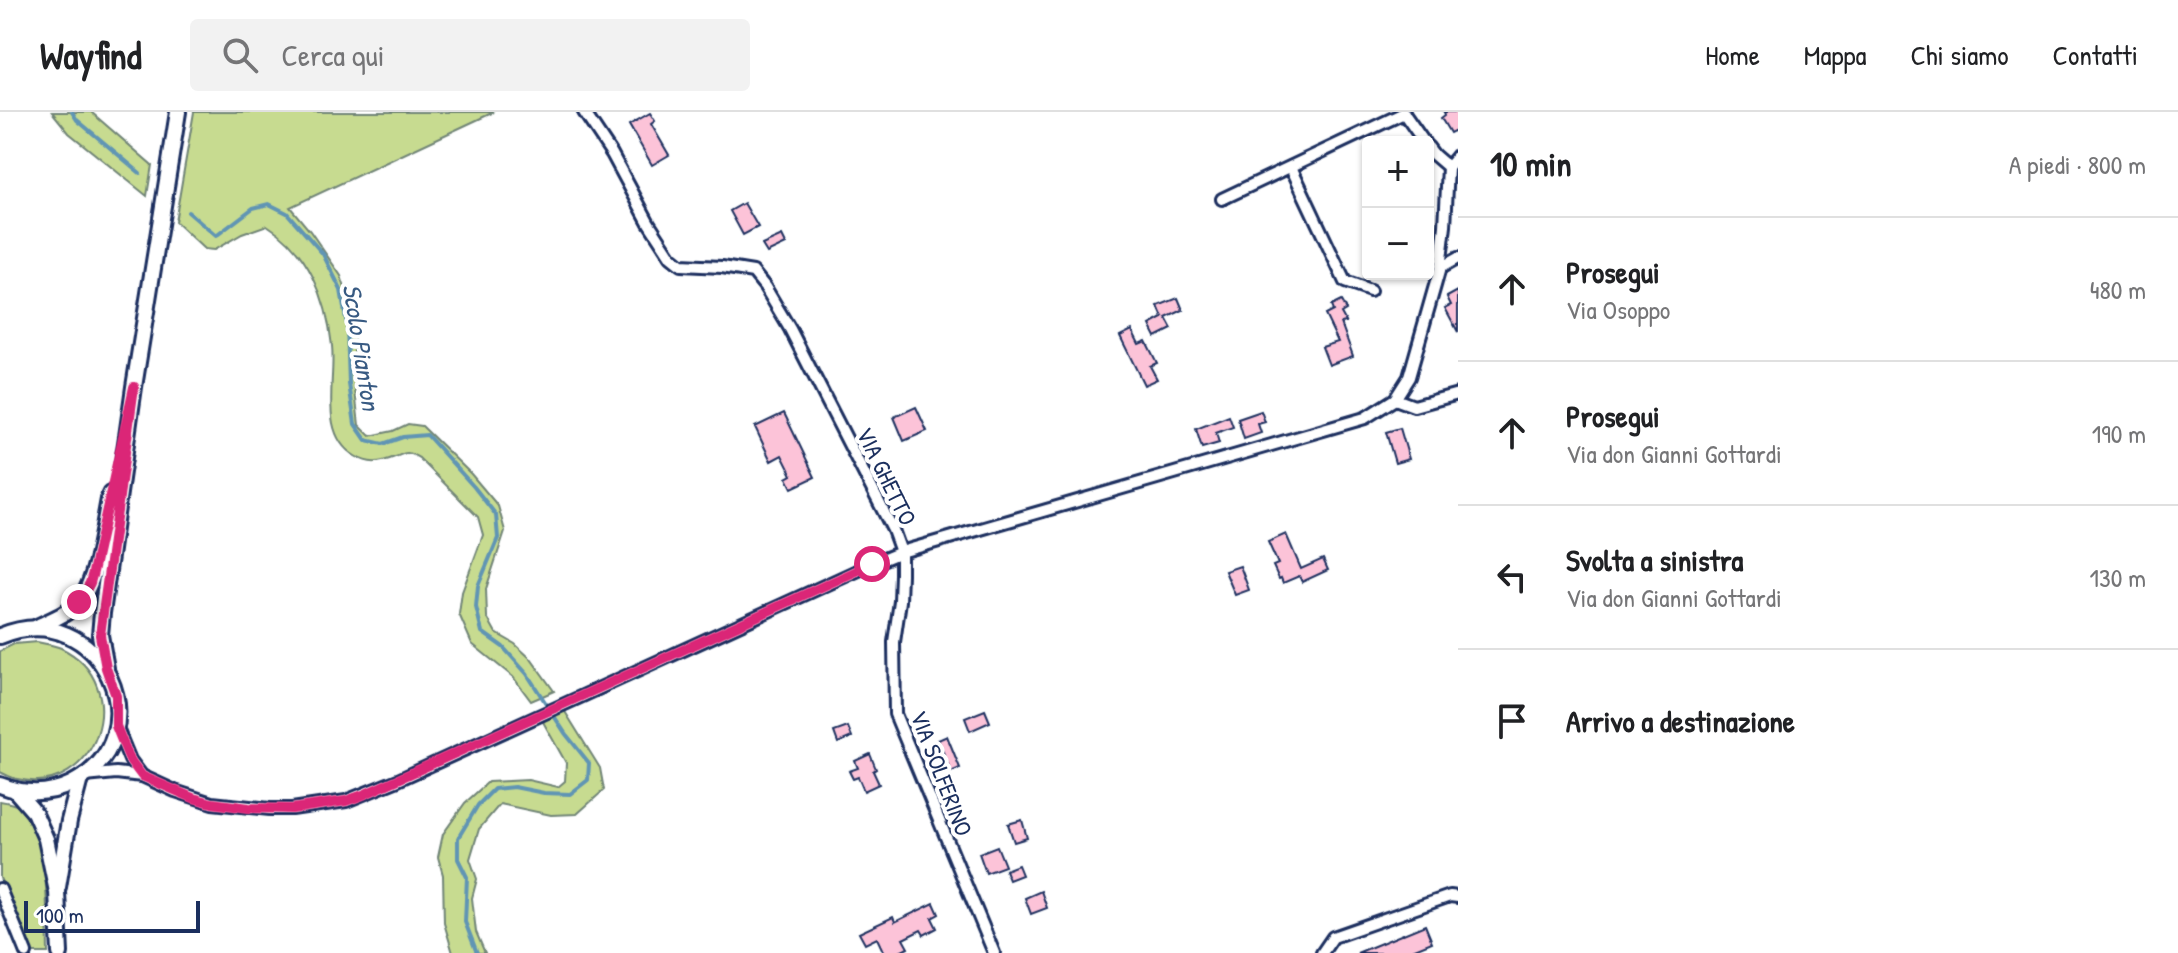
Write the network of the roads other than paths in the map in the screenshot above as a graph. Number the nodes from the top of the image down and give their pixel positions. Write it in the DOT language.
graph roads {
  1 [pos="178,112"];
  2 [pos="584,112"];
  3 [pos="1403,113"];
  4 [pos="1420,136"];
  5 [pos="1434,155"];
  6 [pos="1458,155"];
  7 [pos="1291,167"];
  8 [pos="1448,167"];
  9 [pos="1222,199"];
  10 [pos="1458,258"];
  11 [pos="1440,268"];
  12 [pos="1370,291"];
  13 [pos="134,387"];
  14 [pos="1458,394"];
  15 [pos="1395,399"];
  16 [pos="901,552"];
  17 [pos="36,628"];
  18 [pos="3,631"];
  19 [pos="106,668"];
  20 [pos="116,726"];
  21 [pos="142,776"];
  22 [pos="82,778"];
  23 [pos="6,789"];
  24 [pos="0,889"];
  25 [pos="57,892"];
  26 [pos="1458,897"];
  27 [pos="26,953"];
  28 [pos="60,953"];
  29 [pos="994,953"];
  30 [pos="1322,953"];
  1 -- 13 [label="main road"];
  2 -- 16 [label="street, VIA GHETTO"];
  3 -- 4 [label="street"];
  3 -- 7 [label="street"];
  5 -- 8 [label="street"];
  6 -- 8 [label="street"];
  7 -- 9 [label="street"];
  7 -- 12 [label="street"];
  8 -- 11 [label="street"];
  10 -- 11 [label="street"];
  11 -- 15 [label="street"];
  13 -- 17 [label="main road"];
  13 -- 19 [label="main road"];
  14 -- 15 [label="street"];
  15 -- 16 [label="street, VIA GHETTO"];
  16 -- 21 [label="street"];
  16 -- 29 [label="street, VIA SOLFERINO"];
  17 -- 18 [label="main road"];
  17 -- 19 [label="main road"];
  19 -- 20 [label="main road"];
  20 -- 21 [label="street"];
  20 -- 22 [label="main road"];
  21 -- 22 [label="street"];
  22 -- 23 [label="main road"];
  22 -- 25 [label="main road"];
  23 -- 25 [label="main road"];
  24 -- 27 [label="street"];
  25 -- 28 [label="main road"];
  26 -- 30 [label="street"];
}
